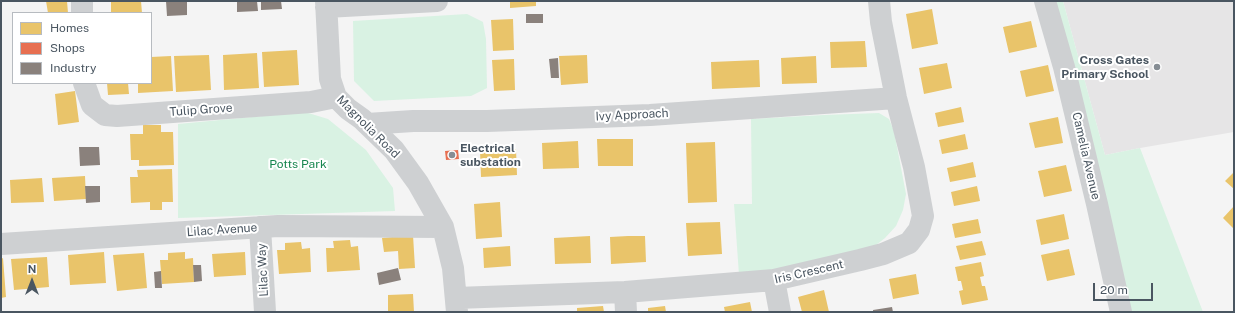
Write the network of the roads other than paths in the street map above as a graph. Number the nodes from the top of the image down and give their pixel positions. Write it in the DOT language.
graph roads {
  1 [pos="82,1"];
  2 [pos="437,1"];
  3 [pos="879,1"];
  4 [pos="1045,1"];
  5 [pos="326,4"];
  6 [pos="82,12"];
  7 [pos="84,84"];
  8 [pos="336,97"];
  9 [pos="896,98"];
  10 [pos="367,124"];
  11 [pos="443,227"];
  12 [pos="260,228"];
  13 [pos="1,244"];
  14 [pos="774,280"];
  15 [pos="625,302"];
  16 [pos="457,305"];
  17 [pos="265,312"];
  18 [pos="780,312"];
  19 [pos="1121,312"];
  1 -- 6 [label="street"];
  2 -- 5 [label="street"];
  3 -- 9 [label="street, Iris Crescent"];
  4 -- 19 [label="street, Camelia Avenue"];
  5 -- 8 [label="street, Magnolia Road"];
  7 -- 8 [label="street, Tulip Grove"];
  8 -- 10 [label="street, Magnolia Road"];
  9 -- 10 [label="street, Ivy Approach"];
  9 -- 14 [label="street, Iris Crescent"];
  10 -- 11 [label="street, Magnolia Road"];
  11 -- 12 [label="street, Lilac Avenue"];
  11 -- 16 [label="street, Magnolia Road"];
  12 -- 13 [label="street, Lilac Avenue"];
  12 -- 17 [label="street, Lilac Way"];
  14 -- 15 [label="street, Iris Crescent"];
  14 -- 18 [label="street"];
  15 -- 16 [label="street, Iris Crescent"];
}
